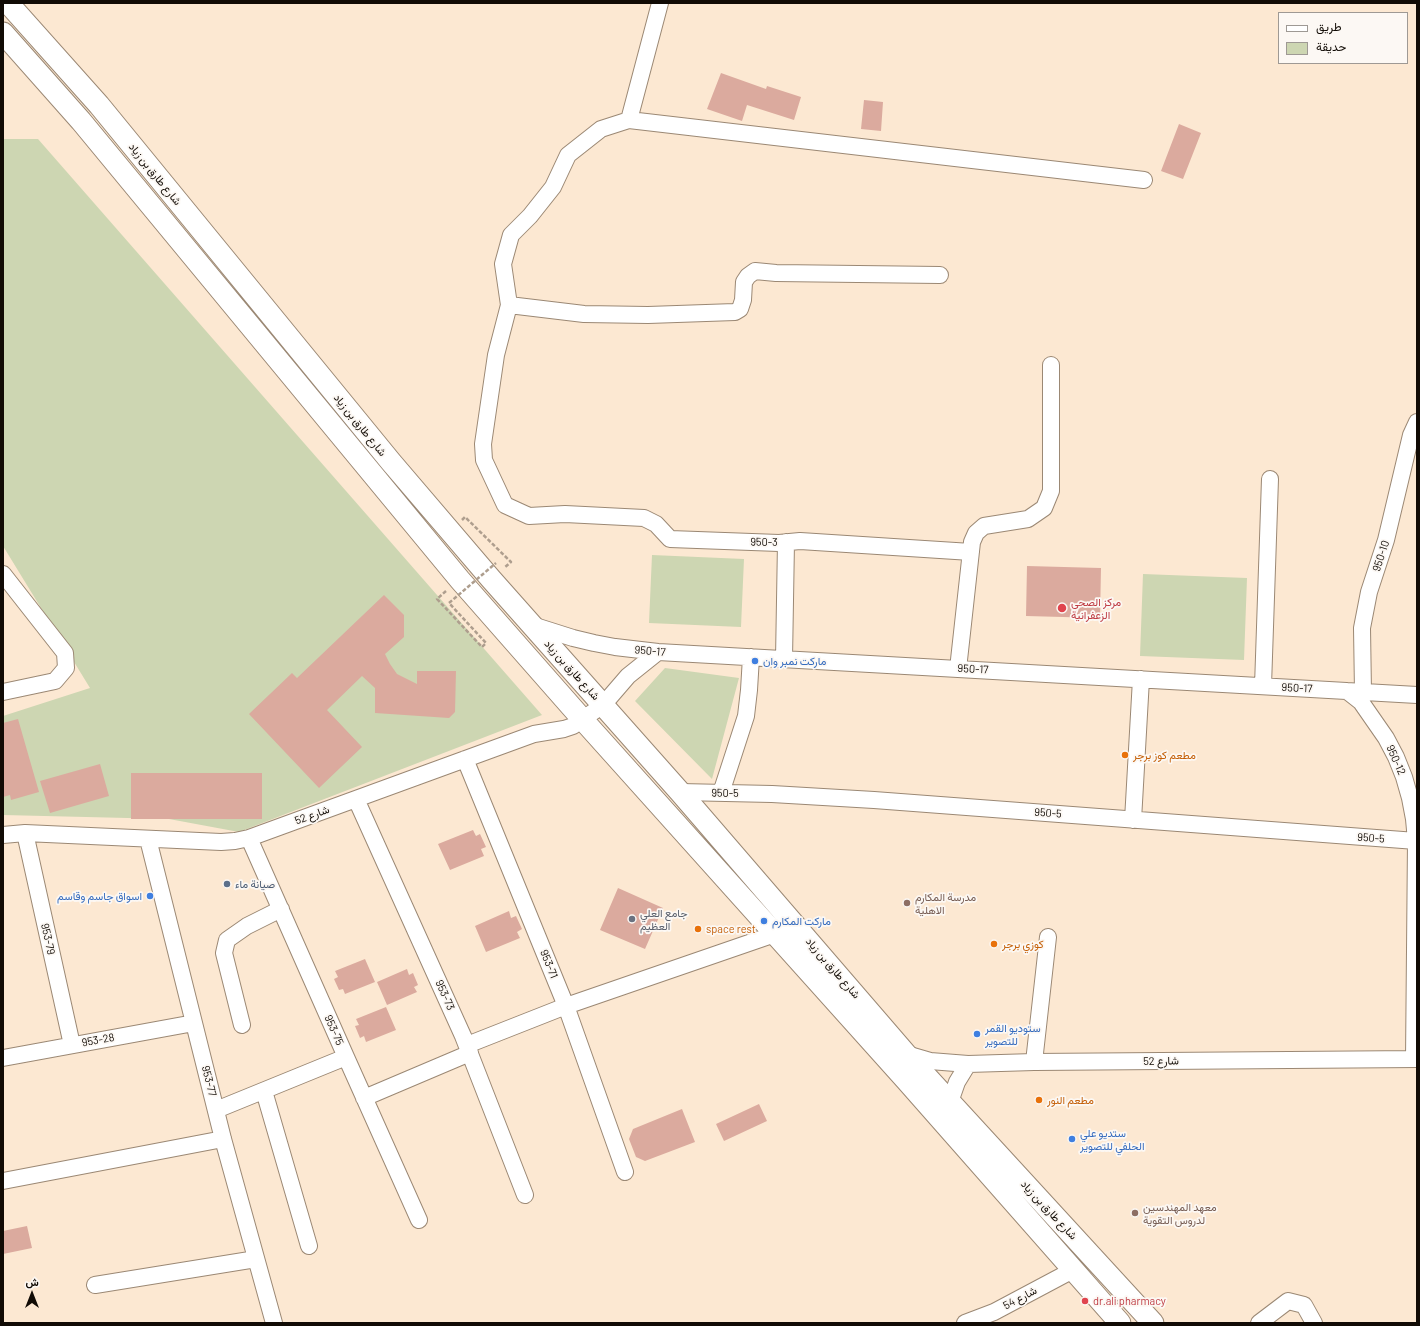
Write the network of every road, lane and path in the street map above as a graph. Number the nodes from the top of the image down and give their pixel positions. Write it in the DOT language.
graph roads {
  1 [pos="8,3"];
  2 [pos="660,3"];
  3 [pos="3,33"];
  4 [pos="629,120"];
  5 [pos="1144,180"];
  6 [pos="940,275"];
  7 [pos="509,305"];
  8 [pos="1051,365"];
  9 [pos="1417,422"];
  10 [pos="1270,479"];
  11 [pos="786,542"];
  12 [pos="971,552"];
  13 [pos="496,563"];
  14 [pos="3,575"];
  15 [pos="444,606"];
  16 [pos="532,625"];
  17 [pos="658,652"];
  18 [pos="751,657"];
  19 [pos="784,659"];
  20 [pos="958,669"];
  21 [pos="1141,679"];
  22 [pos="1264,686"];
  23 [pos="1355,691"];
  24 [pos="3,692"];
  25 [pos="1417,695"];
  26 [pos="603,705"];
  27 [pos="583,720"];
  28 [pos="465,759"];
  29 [pos="680,792"];
  30 [pos="721,793"];
  31 [pos="356,799"];
  32 [pos="1133,820"];
  33 [pos="25,833"];
  34 [pos="3,835"];
  35 [pos="148,838"];
  36 [pos="249,838"];
  37 [pos="1416,841"];
  38 [pos="281,909"];
  39 [pos="775,934"];
  40 [pos="1048,937"];
  41 [pos="566,1006"];
  42 [pos="194,1023"];
  43 [pos="242,1025"];
  44 [pos="72,1045"];
  45 [pos="469,1049"];
  46 [pos="906,1054"];
  47 [pos="346,1057"];
  48 [pos="3,1058"];
  49 [pos="1415,1059"];
  50 [pos="1034,1062"];
  51 [pos="968,1064"];
  52 [pos="264,1091"];
  53 [pos="364,1098"];
  54 [pos="950,1102"];
  55 [pos="216,1110"];
  56 [pos="223,1139"];
  57 [pos="625,1172"];
  58 [pos="3,1181"];
  59 [pos="525,1195"];
  60 [pos="419,1220"];
  61 [pos="309,1246"];
  62 [pos="256,1259"];
  63 [pos="1073,1270"];
  64 [pos="96,1285"];
  65 [pos="274,1323"];
  66 [pos="965,1323"];
  67 [pos="1120,1323"];
  68 [pos="1153,1323"];
  69 [pos="1259,1323"];
  70 [pos="1314,1323"];
  1 -- 16 [label="main road, شارع طارق بن زياد"];
  2 -- 4 [label="street"];
  3 -- 27 [label="main road, شارع طارق بن زياد"];
  4 -- 5 [label="street"];
  4 -- 7 [label="street"];
  6 -- 7 [label="street"];
  7 -- 11 [label="street, 950-3"];
  8 -- 12 [label="street"];
  9 -- 23 [label="street, 950-10"];
  10 -- 22 [label="street"];
  11 -- 12 [label="street, 950-3"];
  11 -- 19 [label="street"];
  12 -- 20 [label="street"];
  13 -- 15 [label="path, bridge"];
  14 -- 24 [label="street"];
  16 -- 17 [label="street, 950-17"];
  16 -- 26 [label="main road, شارع طارق بن زياد"];
  17 -- 18 [label="street, 950-17"];
  17 -- 26 [label="street, شارع 52"];
  18 -- 19 [label="street, 950-17"];
  18 -- 30 [label="street"];
  19 -- 20 [label="street, 950-17"];
  20 -- 21 [label="street, 950-17"];
  21 -- 22 [label="street, 950-17"];
  21 -- 32 [label="street"];
  22 -- 23 [label="street, 950-17"];
  23 -- 25 [label="street, 950-17"];
  23 -- 37 [label="street, 950-12"];
  26 -- 27 [label="street, شارع 52"];
  26 -- 29 [label="main road, شارع طارق بن زياد"];
  27 -- 28 [label="street, شارع 52"];
  27 -- 39 [label="main road, شارع طارق بن زياد"];
  28 -- 31 [label="street, شارع 52"];
  28 -- 41 [label="street, 953-71"];
  29 -- 30 [label="street, 950-5"];
  29 -- 46 [label="main road, شارع طارق بن زياد"];
  30 -- 32 [label="street, 950-5"];
  31 -- 36 [label="street, شارع 52"];
  31 -- 45 [label="street, 953-73"];
  32 -- 37 [label="street, 950-5"];
  33 -- 34 [label="street, شارع 52"];
  33 -- 35 [label="street, شارع 52"];
  33 -- 44 [label="street, 953-79"];
  35 -- 36 [label="street, شارع 52"];
  35 -- 42 [label="street, 953-77"];
  36 -- 38 [label="street, 953-75"];
  37 -- 49 [label="street, 950-12"];
  38 -- 43 [label="street"];
  38 -- 47 [label="street, 953-75"];
  39 -- 41 [label="street"];
  39 -- 63 [label="main road, شارع طارق بن زياد"];
  40 -- 50 [label="street"];
  41 -- 45 [label="street"];
  41 -- 57 [label="street, 953-71"];
  42 -- 44 [label="street, 953-28"];
  42 -- 55 [label="street, 953-77"];
  44 -- 48 [label="street, 953-28"];
  45 -- 53 [label="street"];
  45 -- 59 [label="street, 953-73"];
  46 -- 51 [label="street, شارع 52"];
  46 -- 54 [label="main road, شارع طارق بن زياد"];
  47 -- 52 [label="street"];
  47 -- 53 [label="street, 953-75"];
  49 -- 50 [label="street, شارع 52"];
  50 -- 51 [label="street, شارع 52"];
  51 -- 54 [label="street"];
  52 -- 55 [label="street"];
  52 -- 61 [label="street"];
  53 -- 60 [label="street, 953-75"];
  54 -- 68 [label="main road, شارع طارق بن زياد"];
  55 -- 56 [label="street, 953-77"];
  56 -- 58 [label="street"];
  56 -- 62 [label="street, 953-77"];
  62 -- 64 [label="street"];
  62 -- 65 [label="street, 953-77"];
  63 -- 66 [label="street, شارع 54"];
  63 -- 67 [label="main road, شارع طارق بن زياد"];
  69 -- 70 [label="street"];
}
